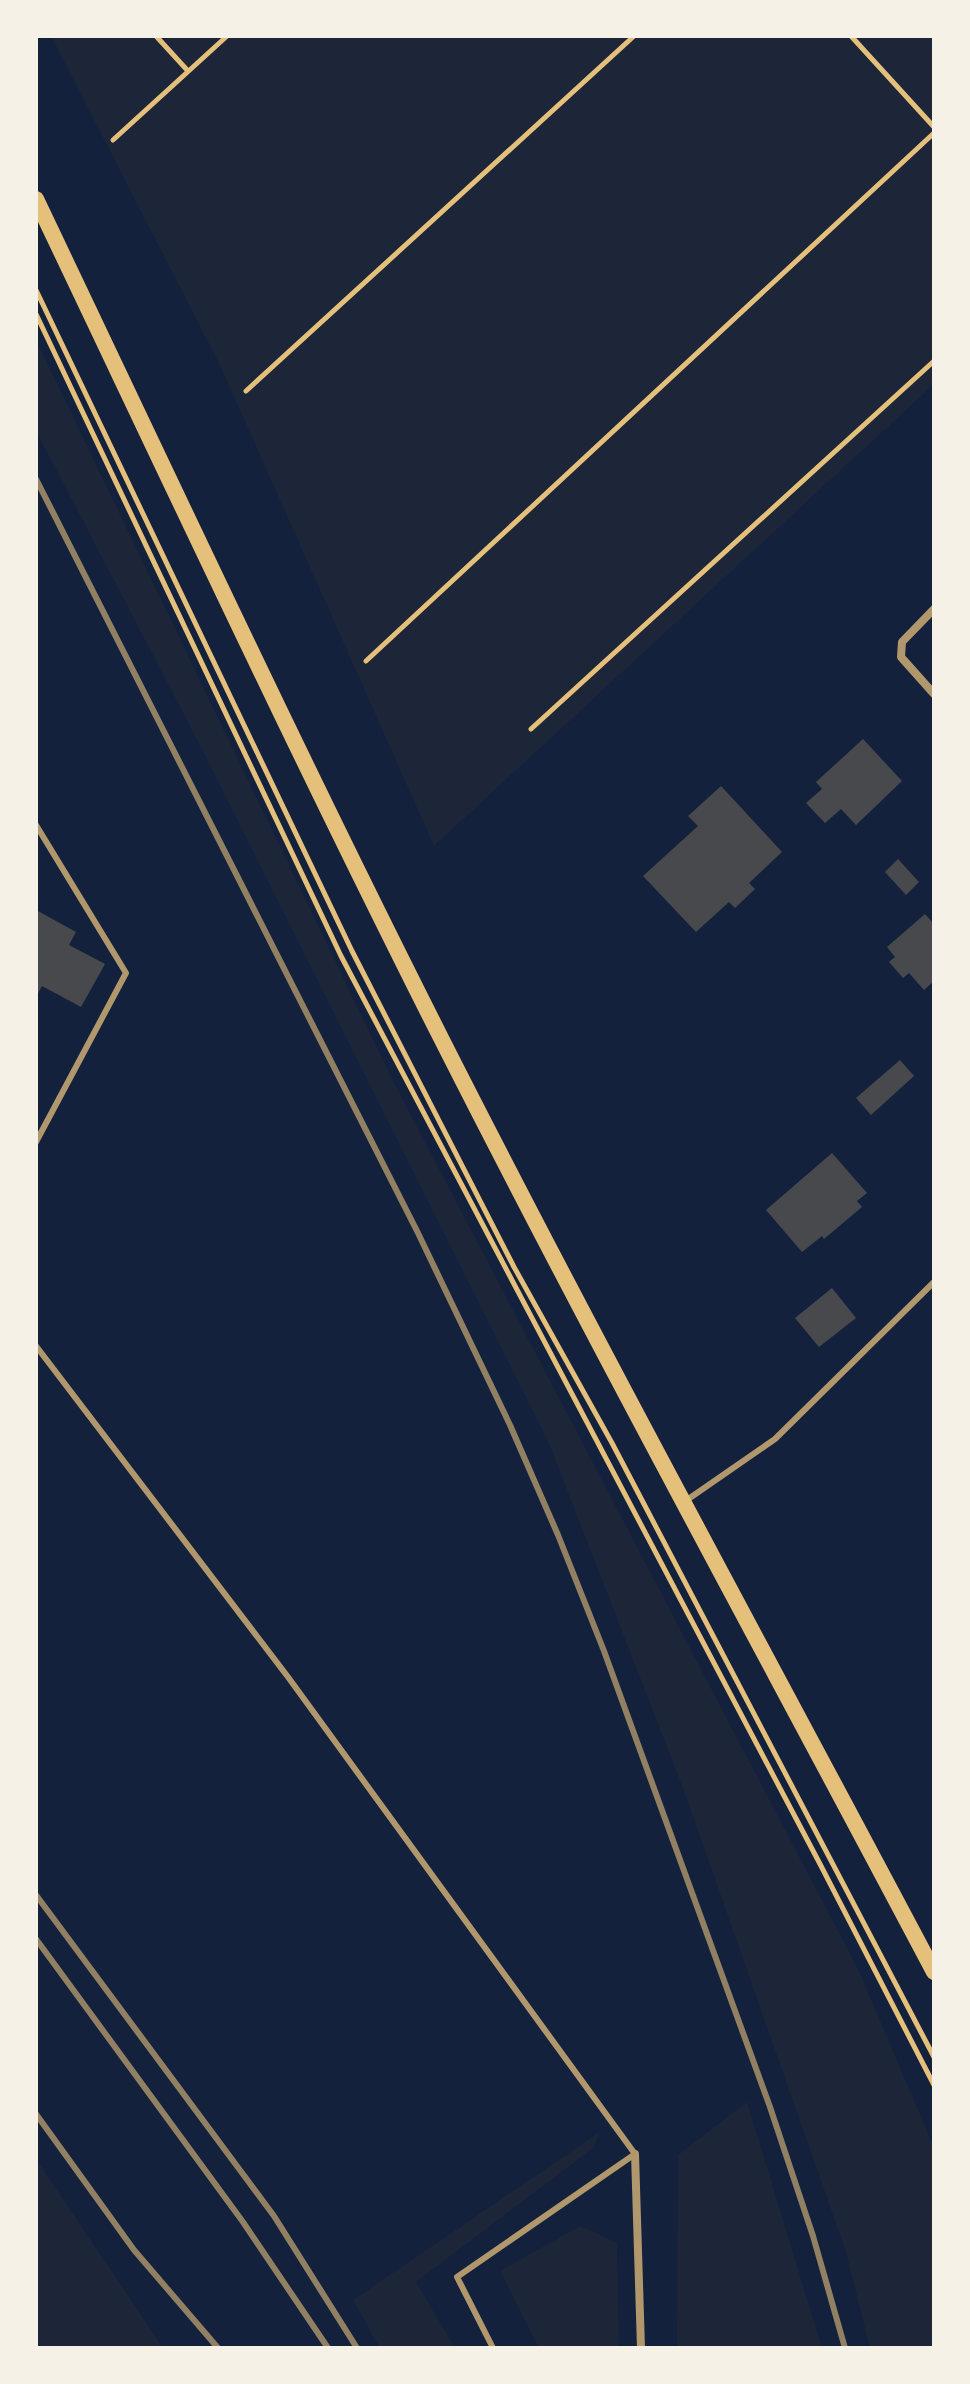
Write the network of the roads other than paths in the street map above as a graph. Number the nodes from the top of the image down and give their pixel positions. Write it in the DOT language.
graph roads {
  1 [pos="36,199"];
  2 [pos="934,609"];
  3 [pos="934,694"];
  4 [pos="36,825"];
  5 [pos="36,1142"];
  6 [pos="934,1282"];
  7 [pos="36,1346"];
  8 [pos="684,1502"];
  9 [pos="934,1972"];
  10 [pos="635,2154"];
  11 [pos="493,2348"];
  12 [pos="641,2348"];
  1 -- 8 [label="main road"];
  2 -- 3 [label="street"];
  4 -- 5 [label="lane"];
  6 -- 8 [label="lane"];
  7 -- 10 [label="lane"];
  8 -- 9 [label="main road"];
  10 -- 11 [label="lane"];
  10 -- 12 [label="street"];
}
